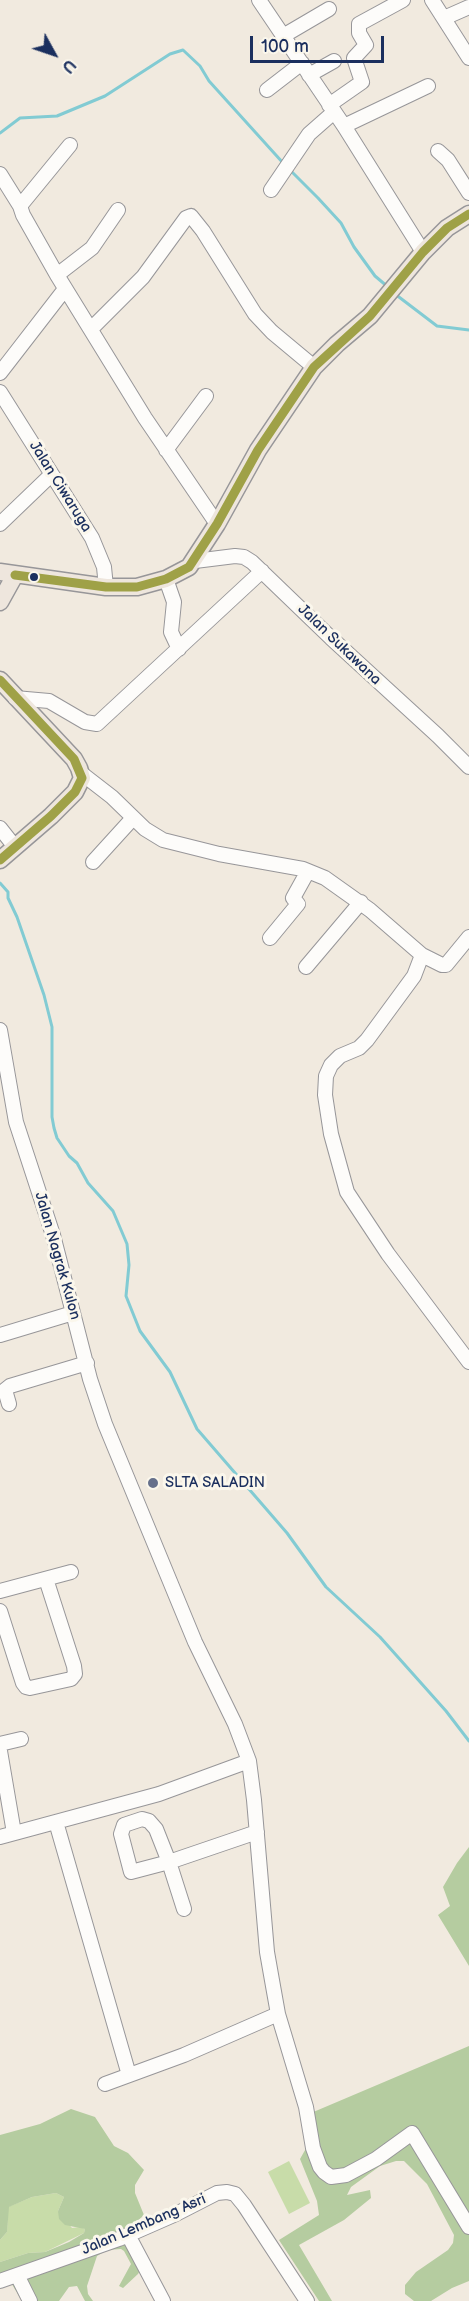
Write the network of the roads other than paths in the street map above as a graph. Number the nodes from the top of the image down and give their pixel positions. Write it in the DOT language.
graph roads {
  1 [pos="259,0"];
  2 [pos="404,0"];
  3 [pos="432,0"];
  4 [pos="469,7"];
  5 [pos="329,9"];
  6 [pos="444,18"];
  7 [pos="283,36"];
  8 [pos="469,58"];
  9 [pos="334,61"];
  10 [pos="306,69"];
  11 [pos="428,86"];
  12 [pos="267,90"];
  13 [pos="331,109"];
  14 [pos="344,126"];
  15 [pos="70,145"];
  16 [pos="438,151"];
  17 [pos="0,174"];
  18 [pos="271,190"];
  19 [pos="469,193"];
  20 [pos="20,206"];
  21 [pos="118,210"];
  22 [pos="469,214"];
  23 [pos="423,252"];
  24 [pos="57,275"];
  25 [pos="66,289"];
  26 [pos="91,329"];
  27 [pos="314,367"];
  28 [pos="0,373"];
  29 [pos="0,392"];
  30 [pos="206,396"];
  31 [pos="166,450"];
  32 [pos="51,475"];
  33 [pos="0,524"];
  34 [pos="217,524"];
  35 [pos="195,561"];
  36 [pos="262,570"];
  37 [pos="8,574"];
  38 [pos="166,579"];
  39 [pos="106,587"];
  40 [pos="0,602"];
  41 [pos="179,649"];
  42 [pos="0,680"];
  43 [pos="15,698"];
  44 [pos="469,767"];
  45 [pos="81,773"];
  46 [pos="133,818"];
  47 [pos="0,828"];
  48 [pos="15,847"];
  49 [pos="0,860"];
  50 [pos="93,862"];
  51 [pos="308,871"];
  52 [pos="361,902"];
  53 [pos="469,937"];
  54 [pos="270,938"];
  55 [pos="422,955"];
  56 [pos="306,967"];
  57 [pos="0,1030"];
  58 [pos="73,1313"];
  59 [pos="0,1333"];
  60 [pos="464,1345"];
  61 [pos="469,1362"];
  62 [pos="87,1363"];
  63 [pos="9,1404"];
  64 [pos="71,1572"];
  65 [pos="46,1579"];
  66 [pos="0,1591"];
  67 [pos="0,1611"];
  68 [pos="21,1739"];
  69 [pos="0,1744"];
  70 [pos="0,1751"];
  71 [pos="249,1761"];
  72 [pos="56,1822"];
  73 [pos="5,1832"];
  74 [pos="257,1832"];
  75 [pos="184,1909"];
  76 [pos="278,2014"];
  77 [pos="129,2075"];
  78 [pos="105,2084"];
  79 [pos="469,2227"];
  80 [pos="128,2235"];
  81 [pos="17,2275"];
  82 [pos="0,2281"];
  83 [pos="30,2301"];
  84 [pos="163,2301"];
  85 [pos="307,2301"];
  1 -- 7 [label="street"];
  2 -- 13 [label="street"];
  3 -- 6 [label="street"];
  4 -- 6 [label="street"];
  5 -- 7 [label="street"];
  6 -- 8 [label="street"];
  7 -- 10 [label="street"];
  9 -- 10 [label="street"];
  10 -- 12 [label="street"];
  10 -- 13 [label="street"];
  11 -- 14 [label="street"];
  13 -- 14 [label="street"];
  13 -- 18 [label="street"];
  14 -- 23 [label="street"];
  15 -- 20 [label="street"];
  16 -- 19 [label="street"];
  17 -- 20 [label="street"];
  20 -- 24 [label="street"];
  21 -- 24 [label="street"];
  22 -- 23 [label="main road"];
  23 -- 27 [label="main road"];
  24 -- 25 [label="street"];
  25 -- 26 [label="street"];
  25 -- 28 [label="street"];
  26 -- 27 [label="street"];
  26 -- 31 [label="street"];
  27 -- 34 [label="main road"];
  29 -- 32 [label="street, Jalan Ciwaruga"];
  30 -- 31 [label="street"];
  31 -- 34 [label="street"];
  32 -- 33 [label="street"];
  32 -- 39 [label="street, Jalan Ciwaruga"];
  34 -- 35 [label="main road"];
  35 -- 36 [label="street, Jalan Sukawana"];
  35 -- 38 [label="main road"];
  36 -- 41 [label="street"];
  36 -- 44 [label="street, Jalan Sukawana"];
  37 -- 39 [label="main road"];
  37 -- 40 [label="main road"];
  38 -- 39 [label="main road"];
  38 -- 41 [label="street"];
  41 -- 43 [label="street"];
  42 -- 43 [label="main road"];
  43 -- 45 [label="main road"];
  45 -- 46 [label="street"];
  45 -- 48 [label="main road"];
  46 -- 50 [label="street"];
  46 -- 51 [label="street"];
  47 -- 48 [label="street"];
  48 -- 49 [label="main road"];
  51 -- 52 [label="street"];
  51 -- 54 [label="street"];
  52 -- 55 [label="street"];
  52 -- 56 [label="street"];
  53 -- 55 [label="street"];
  55 -- 60 [label="street"];
  57 -- 58 [label="street, Jalan Nagrak Kulon"];
  58 -- 59 [label="street"];
  58 -- 62 [label="street, Jalan Nagrak Kulon"];
  60 -- 61 [label="street"];
  62 -- 63 [label="street"];
  62 -- 71 [label="street, Jalan Nagrak Kulon"];
  64 -- 65 [label="street"];
  65 -- 66 [label="street"];
  65 -- 67 [label="street"];
  68 -- 69 [label="street"];
  70 -- 73 [label="street"];
  71 -- 72 [label="street"];
  71 -- 74 [label="street, Jalan Nagrak Kulon"];
  72 -- 73 [label="street"];
  72 -- 77 [label="street"];
  74 -- 75 [label="street"];
  74 -- 76 [label="street, Jalan Nagrak Kulon"];
  76 -- 77 [label="street"];
  76 -- 79 [label="street, Jalan Nagrak Kulon"];
  77 -- 78 [label="street"];
  80 -- 81 [label="street, Jalan Lembang Asri"];
  80 -- 84 [label="street"];
  80 -- 85 [label="street, Jalan Lembang Asri"];
  81 -- 82 [label="street, Jalan Lembang Asri"];
  81 -- 83 [label="street"];
}
